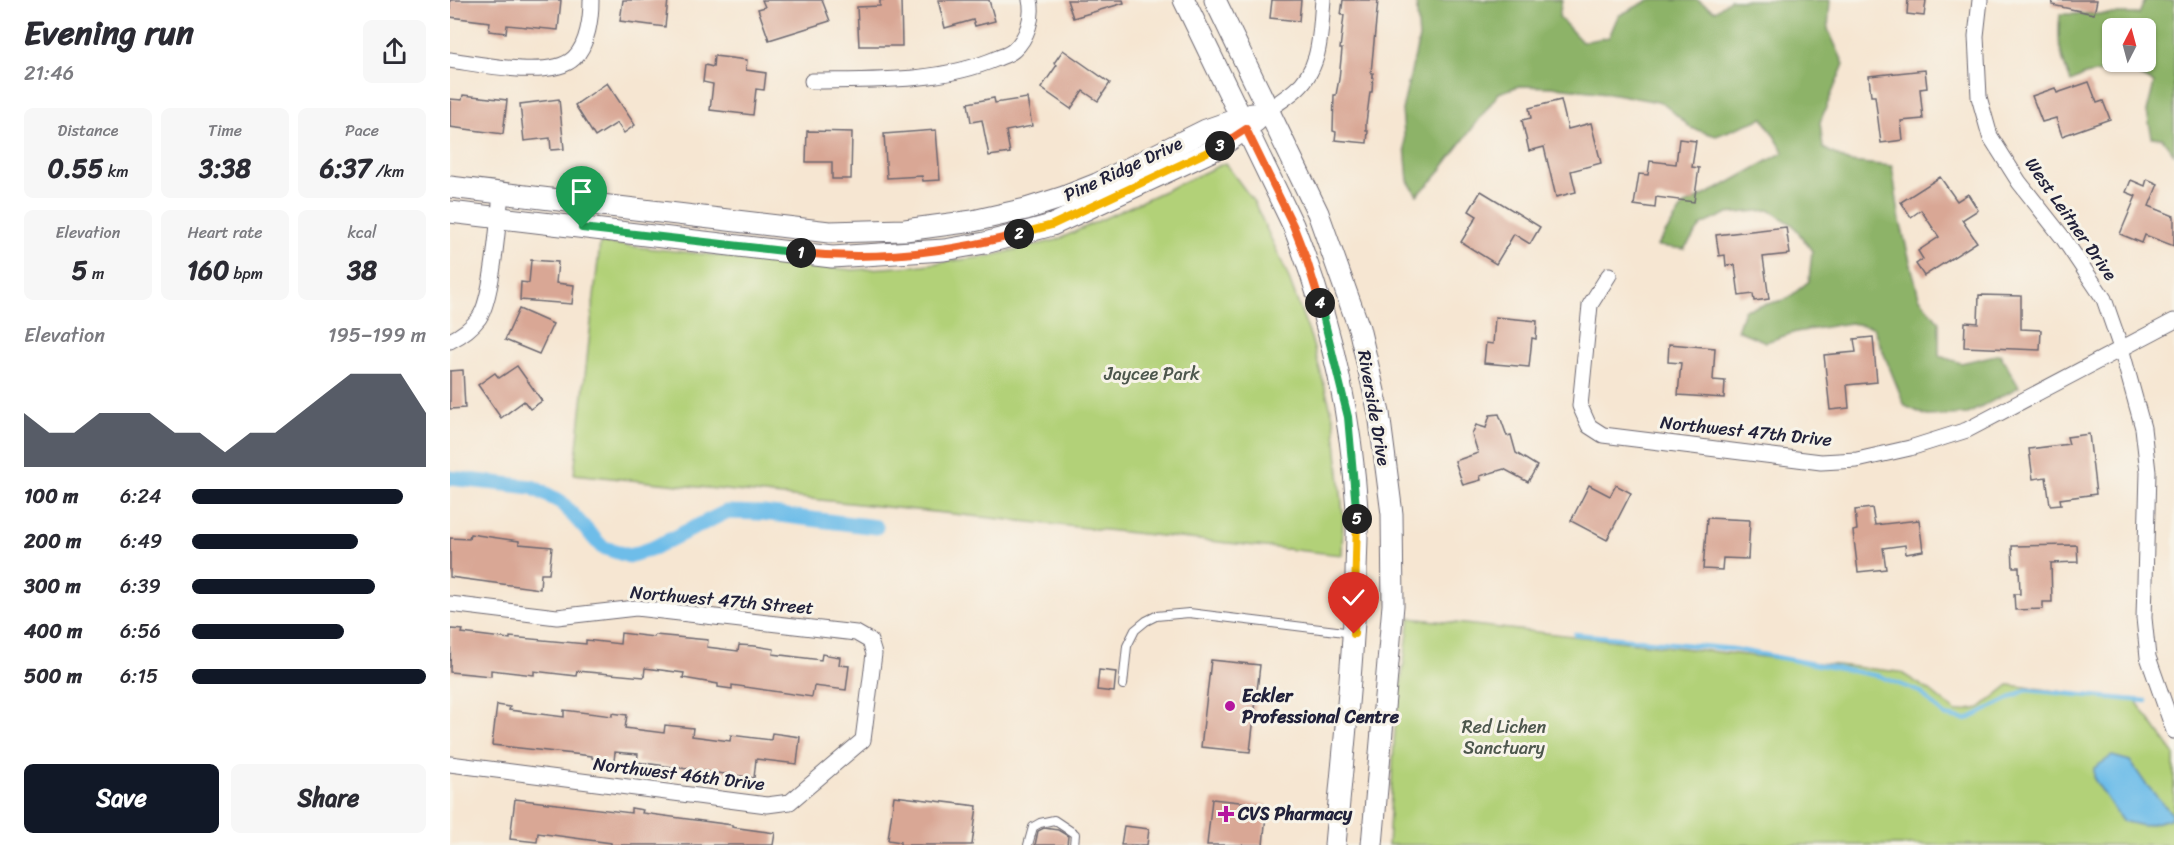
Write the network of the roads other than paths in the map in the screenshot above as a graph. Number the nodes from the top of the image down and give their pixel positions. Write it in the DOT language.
graph roads {
  1 [pos="591,0"];
  2 [pos="1030,0"];
  3 [pos="1184,0"];
  4 [pos="1215,0"];
  5 [pos="1323,0"];
  6 [pos="1980,0"];
  7 [pos="450,60"];
  8 [pos="813,81"];
  9 [pos="1268,111"];
  10 [pos="1243,123"];
  11 [pos="450,188"];
  12 [pos="501,194"];
  13 [pos="450,212"];
  14 [pos="499,218"];
  15 [pos="1609,275"];
  16 [pos="2174,321"];
  17 [pos="450,341"];
  18 [pos="2121,348"];
  19 [pos="450,604"];
  20 [pos="1354,634"];
  21 [pos="1123,685"];
  22 [pos="2170,713"];
  23 [pos="867,723"];
  24 [pos="2174,731"];
  25 [pos="450,764"];
  26 [pos="1028,845"];
  27 [pos="1074,845"];
  28 [pos="1335,845"];
  29 [pos="1372,845"];
  1 -- 7 [label="street"];
  2 -- 8 [label="street"];
  3 -- 10 [label="street, Riverside Drive"];
  4 -- 9 [label="street, Riverside Drive"];
  5 -- 9 [label="street"];
  6 -- 18 [label="street, West Leitner Drive"];
  9 -- 10 [label="street, Pine Ridge Drive"];
  9 -- 29 [label="street, Riverside Drive"];
  10 -- 12 [label="street, Pine Ridge Drive"];
  10 -- 14 [label="street, Pine Ridge Drive"];
  10 -- 20 [label="street, Riverside Drive"];
  11 -- 12 [label="street, Pine Ridge Drive"];
  12 -- 14 [label="street"];
  13 -- 14 [label="street, Pine Ridge Drive"];
  14 -- 17 [label="street"];
  15 -- 18 [label="street, Northwest 47th Drive"];
  16 -- 18 [label="street, Northwest 47th Drive"];
  18 -- 22 [label="street, West Leitner Drive"];
  19 -- 23 [label="street, Northwest 47th Street"];
  20 -- 21 [label="lane"];
  20 -- 28 [label="street, Riverside Drive"];
  22 -- 24 [label="street, West Leitner Drive"];
  23 -- 25 [label="street, Northwest 46th Drive"];
  26 -- 27 [label="lane"];
}
